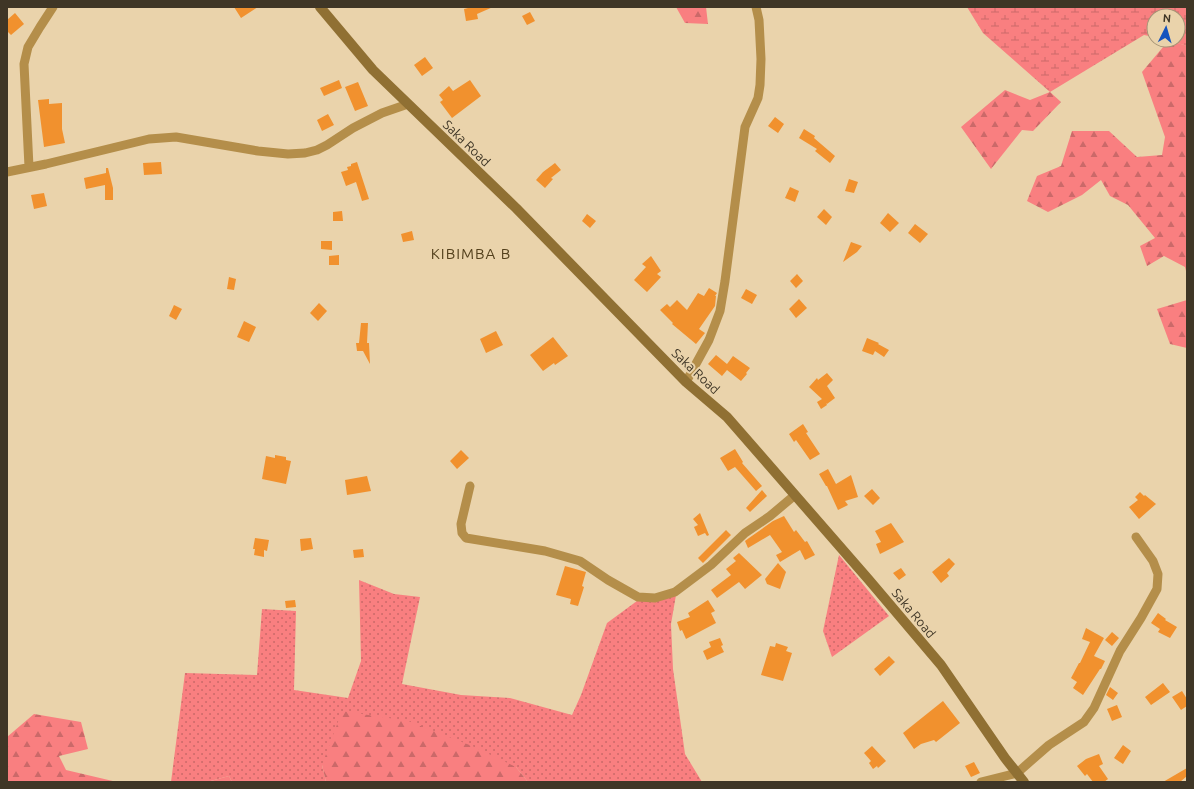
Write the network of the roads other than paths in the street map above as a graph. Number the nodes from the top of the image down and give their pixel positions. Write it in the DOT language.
graph roads {
  1 [pos="53,7"];
  2 [pos="320,7"];
  3 [pos="756,7"];
  4 [pos="408,104"];
  5 [pos="29,168"];
  6 [pos="7,172"];
  7 [pos="686,382"];
  8 [pos="470,486"];
  9 [pos="795,495"];
  10 [pos="1136,537"];
  11 [pos="1017,773"];
  12 [pos="981,782"];
  13 [pos="1024,782"];
  1 -- 5 [label="street"];
  2 -- 4 [label="main road, Saka Road"];
  3 -- 7 [label="street"];
  4 -- 5 [label="street"];
  4 -- 7 [label="main road, Saka Road"];
  5 -- 6 [label="street"];
  7 -- 9 [label="main road, Saka Road"];
  8 -- 9 [label="street"];
  9 -- 11 [label="main road, Saka Road"];
  10 -- 11 [label="street"];
  11 -- 12 [label="street"];
  11 -- 13 [label="main road, Saka Road"];
}
